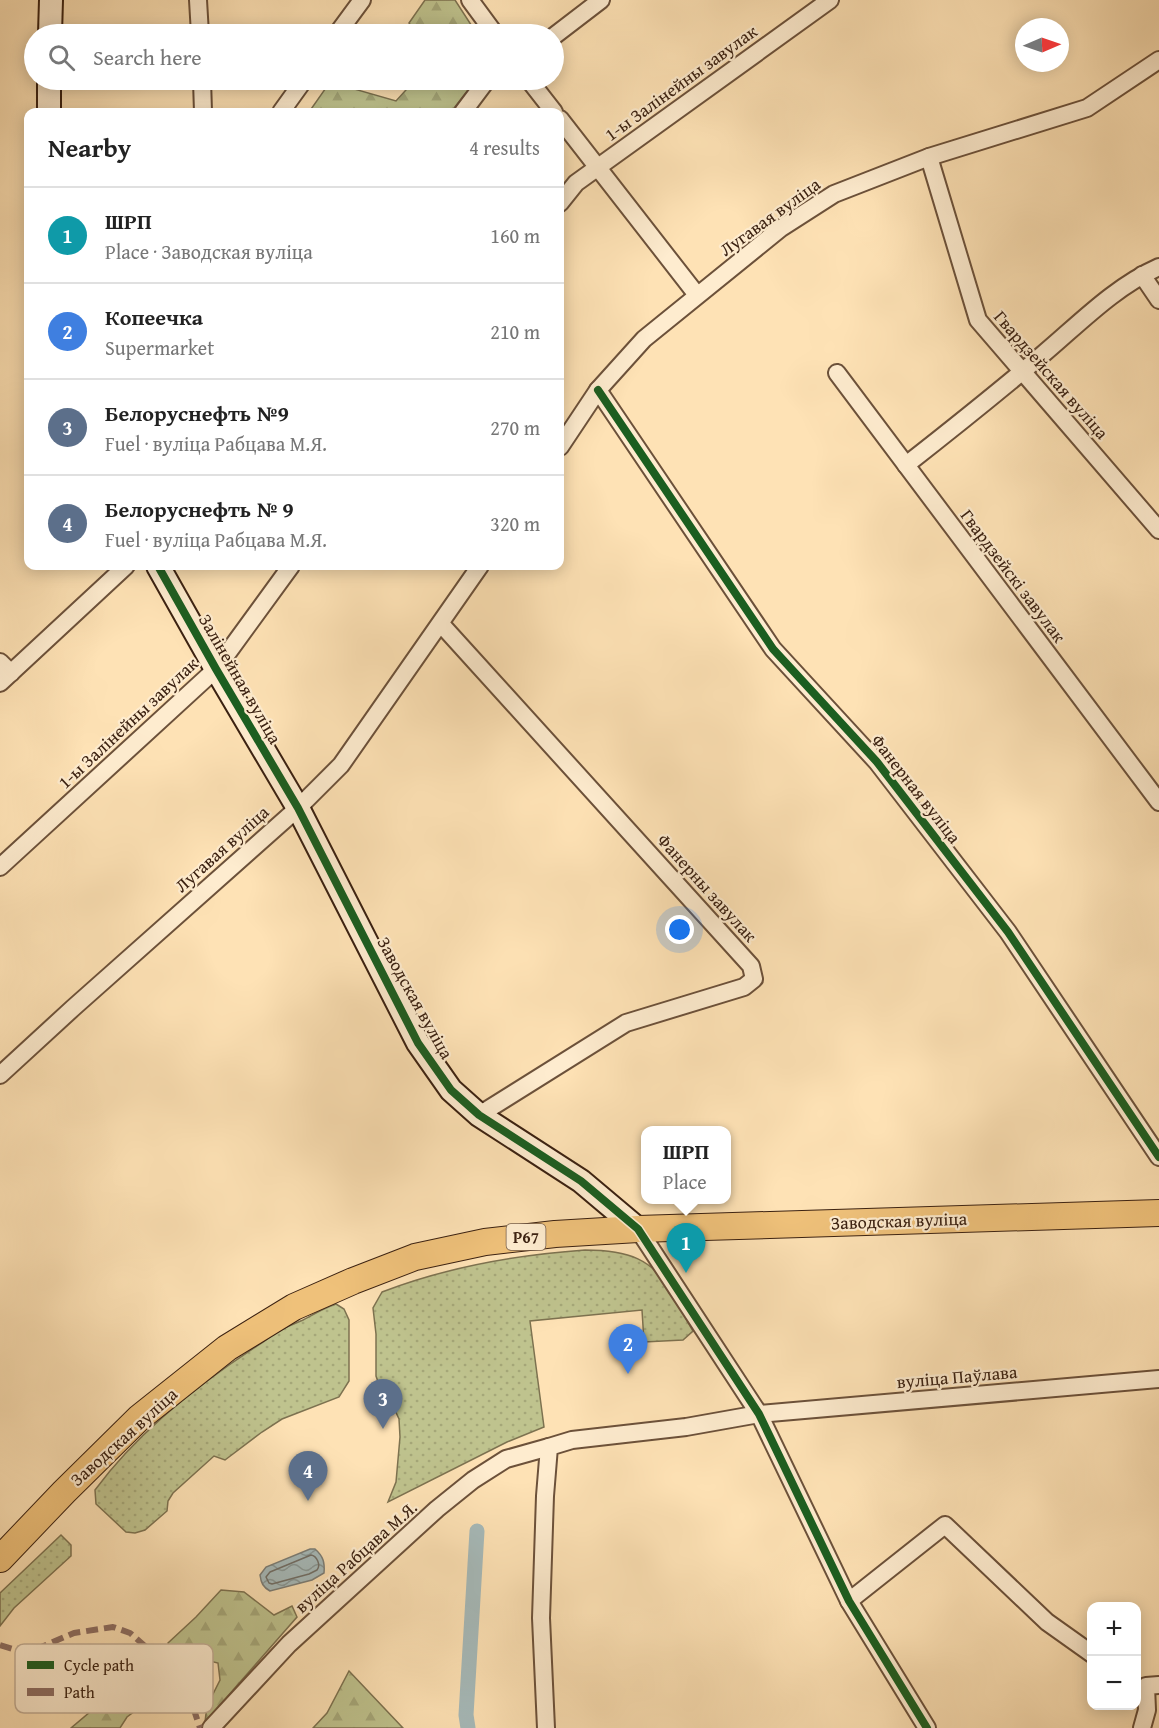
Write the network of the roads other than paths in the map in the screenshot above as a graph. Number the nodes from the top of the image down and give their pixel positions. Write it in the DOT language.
graph roads {
  1 [pos="51,0"];
  2 [pos="198,0"];
  3 [pos="362,0"];
  4 [pos="470,0"];
  5 [pos="601,0"];
  6 [pos="830,0"];
  7 [pos="50,24"];
  8 [pos="199,24"];
  9 [pos="344,24"];
  10 [pos="488,24"];
  11 [pos="564,28"];
  12 [pos="1159,60"];
  13 [pos="49,90"];
  14 [pos="203,90"];
  15 [pos="297,90"];
  16 [pos="480,90"];
  17 [pos="537,90"];
  18 [pos="49,108"];
  19 [pos="204,108"];
  20 [pos="284,108"];
  21 [pos="466,108"];
  22 [pos="551,108"];
  23 [pos="564,124"];
  24 [pos="929,157"];
  25 [pos="597,168"];
  26 [pos="564,198"];
  27 [pos="1159,267"];
  28 [pos="1142,274"];
  29 [pos="697,295"];
  30 [pos="1159,300"];
  31 [pos="1022,372"];
  32 [pos="837,373"];
  33 [pos="598,390"];
  34 [pos="564,441"];
  35 [pos="906,465"];
  36 [pos="1159,530"];
  37 [pos="121,570"];
  38 [pos="160,570"];
  39 [pos="288,570"];
  40 [pos="477,570"];
  41 [pos="441,624"];
  42 [pos="216,669"];
  43 [pos="4,673"];
  44 [pos="1159,802"];
  45 [pos="298,808"];
  46 [pos="0,867"];
  47 [pos="0,1075"];
  48 [pos="479,1115"];
  49 [pos="1159,1157"];
  50 [pos="1159,1213"];
  51 [pos="638,1229"];
  52 [pos="1159,1379"];
  53 [pos="759,1414"];
  54 [pos="549,1447"];
  55 [pos="0,1559"];
  56 [pos="849,1601"];
  57 [pos="1087,1650"];
  58 [pos="1147,1684"];
  59 [pos="211,1728"];
  60 [pos="546,1728"];
  61 [pos="927,1728"];
  62 [pos="1142,1728"];
  1 -- 7 [label="street"];
  2 -- 8 [label="street"];
  3 -- 9 [label="street"];
  4 -- 10 [label="street"];
  5 -- 11 [label="street"];
  6 -- 25 [label="street, 1-ы Залінейны завулак"];
  12 -- 24 [label="street, Лугавая вуліца"];
  13 -- 18 [label="street"];
  14 -- 19 [label="street"];
  15 -- 20 [label="street"];
  16 -- 21 [label="street"];
  17 -- 22 [label="street"];
  23 -- 25 [label="street"];
  24 -- 29 [label="street, Лугавая вуліца"];
  24 -- 31 [label="street, Гвардзейская вуліца"];
  25 -- 26 [label="street, 1-ы Залінейны завулак"];
  25 -- 29 [label="street"];
  27 -- 28 [label="street"];
  28 -- 30 [label="street"];
  28 -- 31 [label="street"];
  29 -- 33 [label="street, Лугавая вуліца"];
  31 -- 35 [label="street"];
  31 -- 36 [label="street, Гвардзейская вуліца"];
  32 -- 35 [label="street, Гвардзейскі завулак"];
  33 -- 34 [label="street, Лугавая вуліца"];
  33 -- 49 [label="street, Фанерная вуліца"];
  35 -- 44 [label="street, Гвардзейскі завулак"];
  37 -- 43 [label="street"];
  38 -- 42 [label="street, Залінейная вуліца"];
  39 -- 42 [label="street, 1-ы Залінейны завулак"];
  40 -- 41 [label="street, Лугавая вуліца"];
  41 -- 45 [label="street, Лугавая вуліца"];
  41 -- 48 [label="street, Фанерны завулак"];
  42 -- 45 [label="street, Залінейная вуліца"];
  42 -- 46 [label="street, 1-ы Залінейны завулак"];
  45 -- 47 [label="street, Лугавая вуліца"];
  45 -- 48 [label="street, Заводская вуліца"];
  48 -- 51 [label="street, Заводская вуліца"];
  50 -- 51 [label="main road, Заводская вуліца / Р67"];
  51 -- 53 [label="street"];
  51 -- 55 [label="main road, Заводская вуліца / Р67"];
  52 -- 53 [label="street, вуліца Паўлава"];
  53 -- 54 [label="street, вуліца Паўлава"];
  53 -- 56 [label="street"];
  54 -- 59 [label="street, вуліца Рабцава М.Я."];
  54 -- 60 [label="street"];
  56 -- 57 [label="street"];
  56 -- 61 [label="street"];
  58 -- 62 [label="street"];
}
